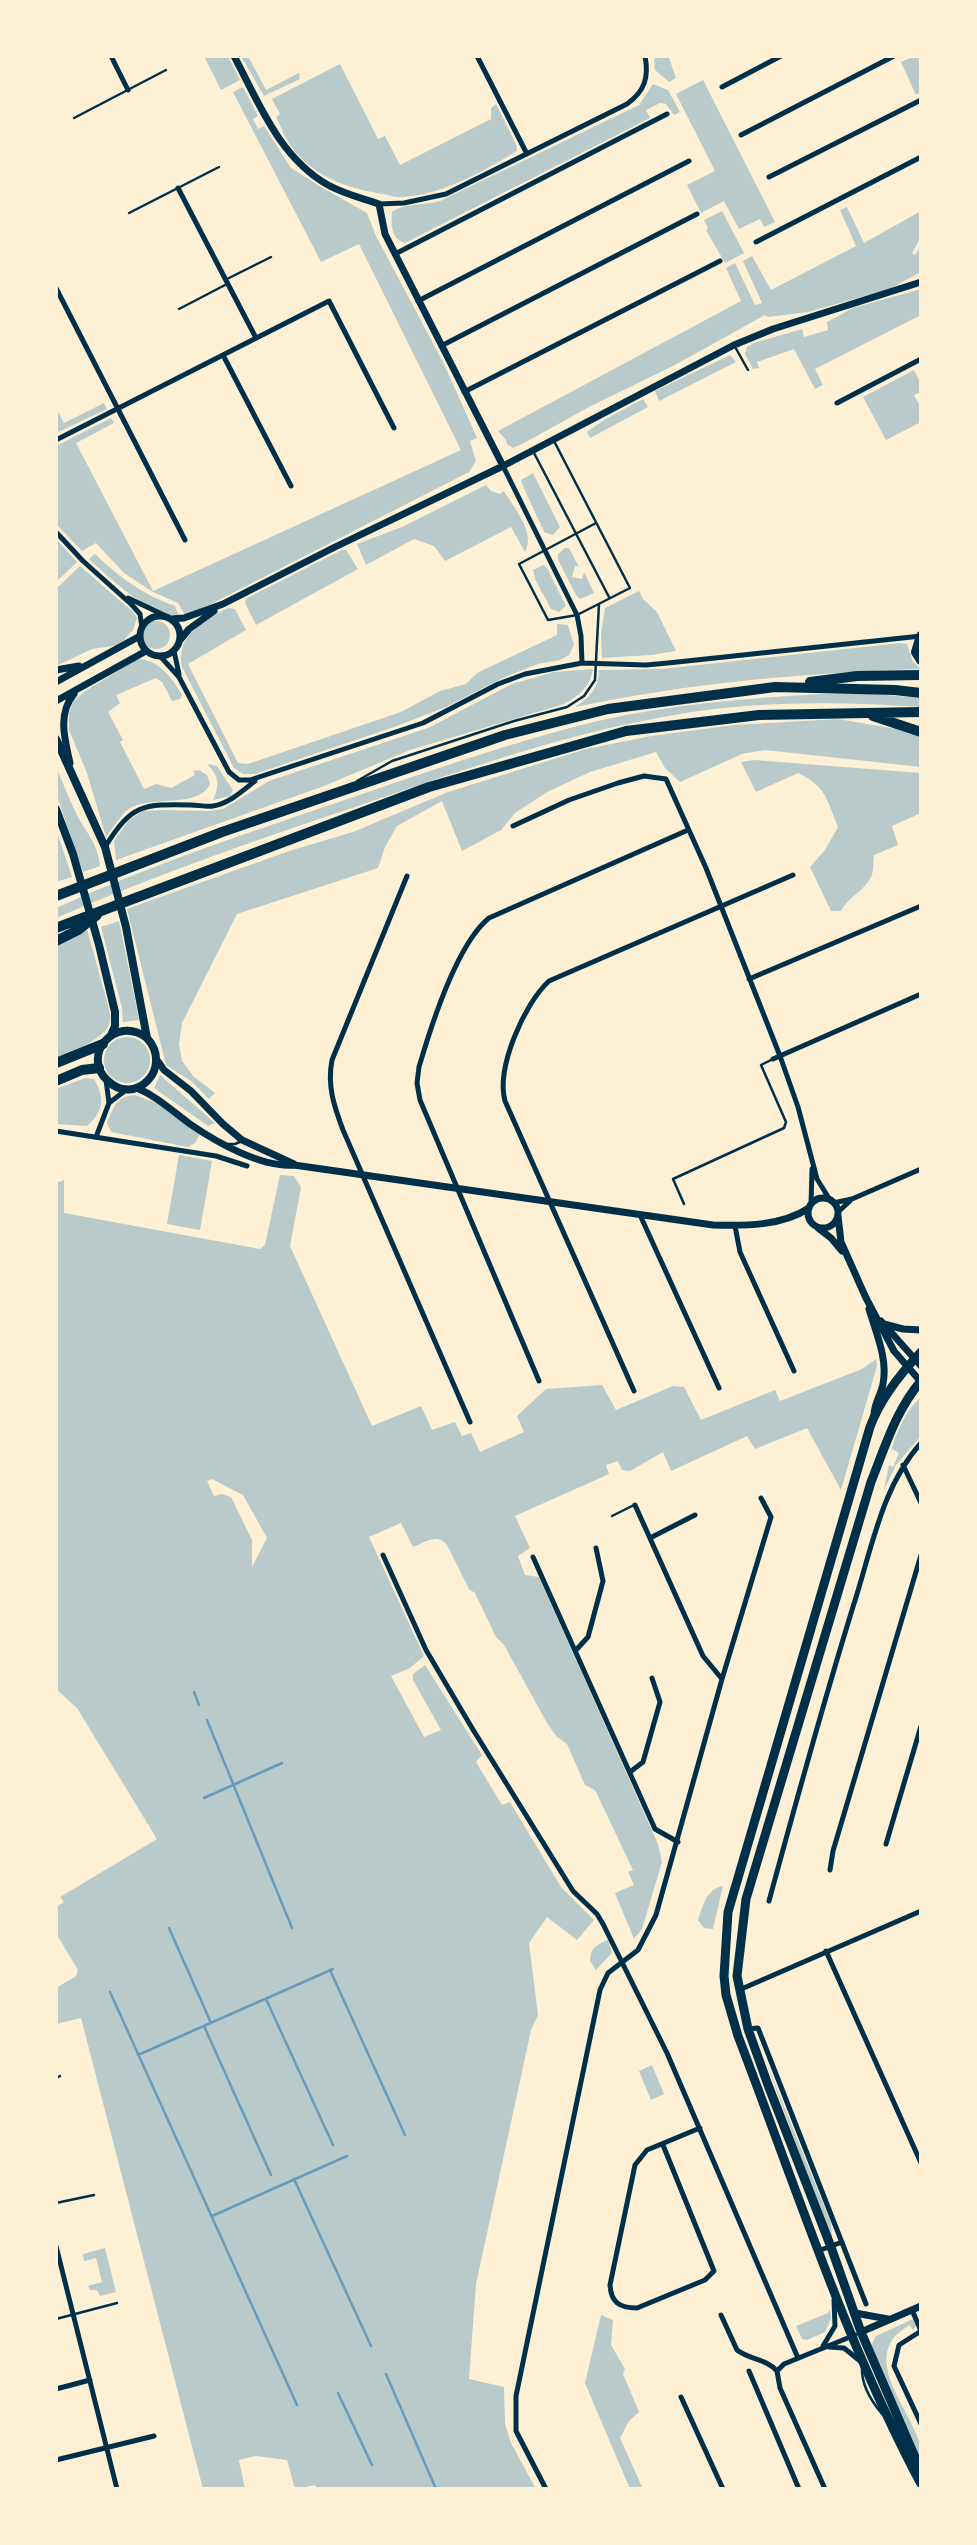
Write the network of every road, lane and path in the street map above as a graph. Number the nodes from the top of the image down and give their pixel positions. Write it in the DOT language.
graph roads {
  1 [pos="111,56"];
  2 [pos="234,56"];
  3 [pos="477,56"];
  4 [pos="645,56"];
  5 [pos="781,56"];
  6 [pos="894,56"];
  7 [pos="166,70"];
  8 [pos="722,87"];
  9 [pos="128,90"];
  10 [pos="921,100"];
  11 [pos="667,114"];
  12 [pos="74,118"];
  13 [pos="741,135"];
  14 [pos="527,154"];
  15 [pos="921,157"];
  16 [pos="689,161"];
  17 [pos="219,167"];
  18 [pos="769,177"];
  19 [pos="178,188"];
  20 [pos="379,204"];
  21 [pos="129,213"];
  22 [pos="697,214"];
  23 [pos="756,242"];
  24 [pos="395,254"];
  25 [pos="271,257"];
  26 [pos="720,261"];
  27 [pos="226,282"];
  28 [pos="921,282"];
  29 [pos="56,288"];
  30 [pos="418,301"];
  31 [pos="178,309"];
  32 [pos="256,338"];
  33 [pos="734,345"];
  34 [pos="441,346"];
  35 [pos="223,355"];
  36 [pos="921,359"];
  37 [pos="748,370"];
  38 [pos="464,391"];
  39 [pos="837,403"];
  40 [pos="117,409"];
  41 [pos="394,428"];
  42 [pos="56,440"];
  43 [pos="553,440"];
  44 [pos="533,451"];
  45 [pos="503,466"];
  46 [pos="291,486"];
  47 [pos="596,523"];
  48 [pos="56,532"];
  49 [pos="576,534"];
  50 [pos="185,540"];
  51 [pos="545,550"];
  52 [pos="122,594"];
  53 [pos="610,598"];
  54 [pos="223,604"];
  55 [pos="599,604"];
  56 [pos="577,615"];
  57 [pos="168,617"];
  58 [pos="141,632"];
  59 [pos="921,636"];
  60 [pos="180,640"];
  61 [pos="146,651"];
  62 [pos="174,651"];
  63 [pos="160,656"];
  64 [pos="921,660"];
  65 [pos="597,662"];
  66 [pos="90,663"];
  67 [pos="582,663"];
  68 [pos="56,670"];
  69 [pos="921,676"];
  70 [pos="179,677"];
  71 [pos="56,682"];
  72 [pos="775,687"];
  73 [pos="79,689"];
  74 [pos="921,693"];
  75 [pos="56,701"];
  76 [pos="921,712"];
  77 [pos="869,714"];
  78 [pos="921,732"];
  79 [pos="56,739"];
  80 [pos="71,768"];
  81 [pos="257,779"];
  82 [pos="341,791"];
  83 [pos="56,809"];
  84 [pos="513,825"];
  85 [pos="688,830"];
  86 [pos="105,847"];
  87 [pos="793,875"];
  88 [pos="407,876"];
  89 [pos="69,889"];
  90 [pos="56,890"];
  91 [pos="56,895"];
  92 [pos="108,906"];
  93 [pos="721,906"];
  94 [pos="921,906"];
  95 [pos="56,928"];
  96 [pos="56,941"];
  97 [pos="749,979"];
  98 [pos="921,994"];
  99 [pos="111,1035"];
  100 [pos="147,1038"];
  101 [pos="103,1044"];
  102 [pos="780,1056"];
  103 [pos="773,1059"];
  104 [pos="157,1060"];
  105 [pos="56,1063"];
  106 [pos="99,1068"];
  107 [pos="106,1080"];
  108 [pos="56,1081"];
  109 [pos="132,1088"];
  110 [pos="109,1103"];
  111 [pos="56,1131"];
  112 [pos="96,1137"];
  113 [pos="242,1140"];
  114 [pos="225,1144"];
  115 [pos="811,1159"];
  116 [pos="294,1165"];
  117 [pos="247,1166"];
  118 [pos="921,1169"];
  119 [pos="362,1175"];
  120 [pos="456,1186"];
  121 [pos="852,1199"];
  122 [pos="832,1201"];
  123 [pos="549,1202"];
  124 [pos="684,1204"];
  125 [pos="810,1206"];
  126 [pos="838,1214"];
  127 [pos="640,1215"];
  128 [pos="777,1221"];
  129 [pos="815,1225"];
  130 [pos="735,1226"];
  131 [pos="846,1255"];
  132 [pos="866,1298"];
  133 [pos="876,1315"];
  134 [pos="884,1324"];
  135 [pos="921,1330"];
  136 [pos="919,1359"];
  137 [pos="907,1367"];
  138 [pos="794,1371"];
  139 [pos="539,1381"];
  140 [pos="921,1382"];
  141 [pos="719,1388"];
  142 [pos="634,1391"];
  143 [pos="874,1417"];
  144 [pos="470,1422"];
  145 [pos="921,1443"];
  146 [pos="903,1465"];
  147 [pos="761,1498"];
  148 [pos="921,1503"];
  149 [pos="635,1505"];
  150 [pos="695,1515"];
  151 [pos="612,1516"];
  152 [pos="650,1538"];
  153 [pos="596,1548"];
  154 [pos="383,1555"];
  155 [pos="921,1555"];
  156 [pos="533,1556"];
  157 [pos="576,1650"];
  158 [pos="652,1678"];
  159 [pos="722,1679"];
  160 [pos="921,1726"];
  161 [pos="630,1772"];
  162 [pos="678,1842"];
  163 [pos="886,1844"];
  164 [pos="830,1870"];
  165 [pos="769,1901"];
  166 [pos="921,1911"];
  167 [pos="826,1951"];
  168 [pos="622,1962"];
  169 [pos="739,1990"];
  170 [pos="748,2029"];
  171 [pos="700,2128"];
  172 [pos="663,2145"];
  173 [pos="921,2164"];
  174 [pos="94,2195"];
  175 [pos="56,2203"];
  176 [pos="842,2242"];
  177 [pos="56,2246"];
  178 [pos="831,2247"];
  179 [pos="818,2251"];
  180 [pos="833,2293"];
  181 [pos="117,2304"];
  182 [pos="866,2304"];
  183 [pos="921,2306"];
  184 [pos="912,2310"];
  185 [pos="855,2313"];
  186 [pos="73,2314"];
  187 [pos="721,2315"];
  188 [pos="56,2319"];
  189 [pos="892,2319"];
  190 [pos="856,2334"];
  191 [pos="822,2347"];
  192 [pos="798,2358"];
  193 [pos="862,2364"];
  194 [pos="749,2371"];
  195 [pos="777,2371"];
  196 [pos="90,2380"];
  197 [pos="56,2389"];
  198 [pos="681,2397"];
  199 [pos="921,2424"];
  200 [pos="154,2436"];
  201 [pos="107,2448"];
  202 [pos="56,2460"];
  203 [pos="921,2471"];
  204 [pos="921,2484"];
  205 [pos="117,2489"];
  206 [pos="546,2489"];
  207 [pos="723,2489"];
  208 [pos="799,2489"];
  209 [pos="825,2489"];
  1 -- 9 [label="street"];
  2 -- 20 [label="street"];
  3 -- 14 [label="street"];
  4 -- 14 [label="street"];
  5 -- 8 [label="street"];
  6 -- 13 [label="street"];
  7 -- 9 [label="lane"];
  9 -- 12 [label="lane"];
  10 -- 18 [label="street"];
  11 -- 24 [label="street"];
  14 -- 20 [label="street"];
  15 -- 23 [label="street"];
  16 -- 30 [label="street"];
  17 -- 19 [label="lane"];
  19 -- 21 [label="lane"];
  19 -- 27 [label="street"];
  20 -- 24 [label="street"];
  22 -- 34 [label="street"];
  24 -- 30 [label="street"];
  25 -- 27 [label="lane"];
  26 -- 38 [label="street"];
  27 -- 31 [label="lane"];
  27 -- 32 [label="street"];
  28 -- 33 [label="street"];
  29 -- 40 [label="street"];
  30 -- 34 [label="street"];
  32 -- 35 [label="street"];
  32 -- 41 [label="street"];
  33 -- 37 [label="lane"];
  33 -- 43 [label="street"];
  34 -- 38 [label="street"];
  35 -- 40 [label="street"];
  35 -- 46 [label="street"];
  36 -- 39 [label="street"];
  38 -- 45 [label="street"];
  40 -- 42 [label="street"];
  40 -- 50 [label="street"];
  43 -- 44 [label="street"];
  43 -- 47 [label="lane"];
  44 -- 45 [label="street"];
  44 -- 49 [label="lane"];
  45 -- 51 [label="street"];
  45 -- 54 [label="street"];
  47 -- 49 [label="lane"];
  47 -- 53 [label="lane"];
  48 -- 52 [label="street"];
  49 -- 51 [label="lane"];
  49 -- 53 [label="lane"];
  51 -- 56 [label="street"];
  51 -- 56 [label="lane"];
  52 -- 57 [label="street"];
  52 -- 58 [label="street"];
  53 -- 55 [label="lane"];
  54 -- 57 [label="street"];
  54 -- 60 [label="street"];
  55 -- 56 [label="lane"];
  55 -- 65 [label="lane"];
  56 -- 67 [label="street"];
  57 -- 58 [label="street"];
  57 -- 60 [label="street"];
  58 -- 61 [label="street"];
  58 -- 66 [label="street"];
  59 -- 64 [label="highway"];
  59 -- 65 [label="street"];
  60 -- 62 [label="street"];
  61 -- 63 [label="street"];
  61 -- 73 [label="street"];
  62 -- 63 [label="street"];
  62 -- 70 [label="street"];
  63 -- 70 [label="street"];
  65 -- 67 [label="street"];
  65 -- 82 [label="lane"];
  66 -- 68 [label="street"];
  66 -- 71 [label="street"];
  67 -- 81 [label="street"];
  69 -- 72 [label="highway"];
  70 -- 81 [label="street"];
  72 -- 74 [label="highway"];
  72 -- 82 [label="highway"];
  73 -- 75 [label="street"];
  73 -- 80 [label="street"];
  76 -- 77 [label="highway"];
  77 -- 78 [label="highway"];
  77 -- 92 [label="highway"];
  79 -- 80 [label="main road"];
  80 -- 86 [label="main road"];
  81 -- 86 [label="street"];
  82 -- 89 [label="highway"];
  83 -- 99 [label="main road"];
  84 -- 85 [label="street"];
  85 -- 93 [label="street"];
  85 -- 120 [label="street"];
  86 -- 100 [label="main road"];
  87 -- 93 [label="street"];
  88 -- 119 [label="street"];
  89 -- 90 [label="highway"];
  89 -- 91 [label="highway"];
  92 -- 95 [label="highway"];
  92 -- 96 [label="highway"];
  93 -- 97 [label="street"];
  93 -- 123 [label="street"];
  94 -- 97 [label="street"];
  97 -- 102 [label="street"];
  98 -- 102 [label="street"];
  99 -- 100 [label="main road"];
  99 -- 101 [label="main road"];
  100 -- 104 [label="main road"];
  101 -- 105 [label="highway"];
  101 -- 106 [label="main road"];
  102 -- 103 [label="street"];
  102 -- 115 [label="street"];
  103 -- 124 [label="lane"];
  104 -- 109 [label="main road"];
  104 -- 113 [label="street"];
  106 -- 107 [label="main road"];
  106 -- 108 [label="highway"];
  107 -- 109 [label="main road"];
  107 -- 110 [label="street"];
  109 -- 110 [label="street"];
  109 -- 114 [label="street"];
  110 -- 112 [label="street"];
  111 -- 112 [label="street"];
  112 -- 117 [label="street"];
  113 -- 114 [label="lane"];
  113 -- 116 [label="street"];
  114 -- 116 [label="street"];
  115 -- 122 [label="street"];
  115 -- 125 [label="street"];
  116 -- 119 [label="street"];
  118 -- 121 [label="street"];
  119 -- 120 [label="street"];
  119 -- 144 [label="street"];
  120 -- 123 [label="street"];
  120 -- 139 [label="street"];
  121 -- 122 [label="street"];
  121 -- 126 [label="street"];
  122 -- 125 [label="street"];
  122 -- 126 [label="street"];
  123 -- 127 [label="street"];
  123 -- 142 [label="street"];
  125 -- 128 [label="street"];
  125 -- 129 [label="street"];
  126 -- 129 [label="street"];
  126 -- 131 [label="street"];
  127 -- 130 [label="street"];
  127 -- 141 [label="street"];
  128 -- 129 [label="street"];
  128 -- 130 [label="street"];
  129 -- 131 [label="street"];
  130 -- 138 [label="street"];
  131 -- 132 [label="street"];
  132 -- 133 [label="street"];
  132 -- 143 [label="street"];
  133 -- 134 [label="street"];
  133 -- 137 [label="street"];
  134 -- 135 [label="street"];
  134 -- 136 [label="street"];
  136 -- 137 [label="main road"];
  137 -- 140 [label="street"];
  137 -- 143 [label="main road"];
  140 -- 169 [label="main road"];
  143 -- 179 [label="main road"];
  145 -- 146 [label="street"];
  146 -- 148 [label="street"];
  146 -- 165 [label="street"];
  147 -- 159 [label="street"];
  149 -- 151 [label="lane"];
  149 -- 152 [label="street"];
  150 -- 152 [label="street"];
  152 -- 159 [label="street"];
  153 -- 157 [label="street"];
  154 -- 168 [label="street"];
  155 -- 164 [label="street"];
  156 -- 157 [label="street"];
  157 -- 161 [label="street"];
  158 -- 161 [label="street"];
  159 -- 162 [label="street"];
  160 -- 163 [label="street"];
  161 -- 162 [label="street"];
  162 -- 168 [label="street"];
  166 -- 167 [label="street"];
  167 -- 169 [label="street"];
  167 -- 173 [label="street"];
  168 -- 171 [label="street"];
  168 -- 206 [label="street"];
  169 -- 170 [label="main road"];
  170 -- 176 [label="street"];
  170 -- 178 [label="main road"];
  171 -- 172 [label="street"];
  171 -- 192 [label="street"];
  172 -- 172 [label="street"];
  174 -- 175 [label="lane"];
  176 -- 178 [label="street"];
  176 -- 182 [label="street"];
  177 -- 186 [label="street"];
  178 -- 179 [label="street"];
  178 -- 185 [label="main road"];
  179 -- 180 [label="main road"];
  180 -- 190 [label="main road"];
  180 -- 191 [label="street"];
  181 -- 186 [label="lane"];
  183 -- 184 [label="street"];
  184 -- 189 [label="street"];
  184 -- 199 [label="street"];
  185 -- 189 [label="street"];
  185 -- 190 [label="main road"];
  186 -- 188 [label="lane"];
  186 -- 196 [label="street"];
  187 -- 195 [label="street"];
  189 -- 190 [label="street"];
  190 -- 191 [label="street"];
  190 -- 193 [label="main road"];
  190 -- 203 [label="main road"];
  191 -- 192 [label="street"];
  191 -- 193 [label="street"];
  192 -- 195 [label="street"];
  193 -- 204 [label="main road"];
  194 -- 208 [label="street"];
  195 -- 209 [label="street"];
  196 -- 197 [label="street"];
  196 -- 201 [label="street"];
  198 -- 207 [label="street"];
  200 -- 201 [label="street"];
  201 -- 202 [label="street"];
  201 -- 205 [label="street"];
}
